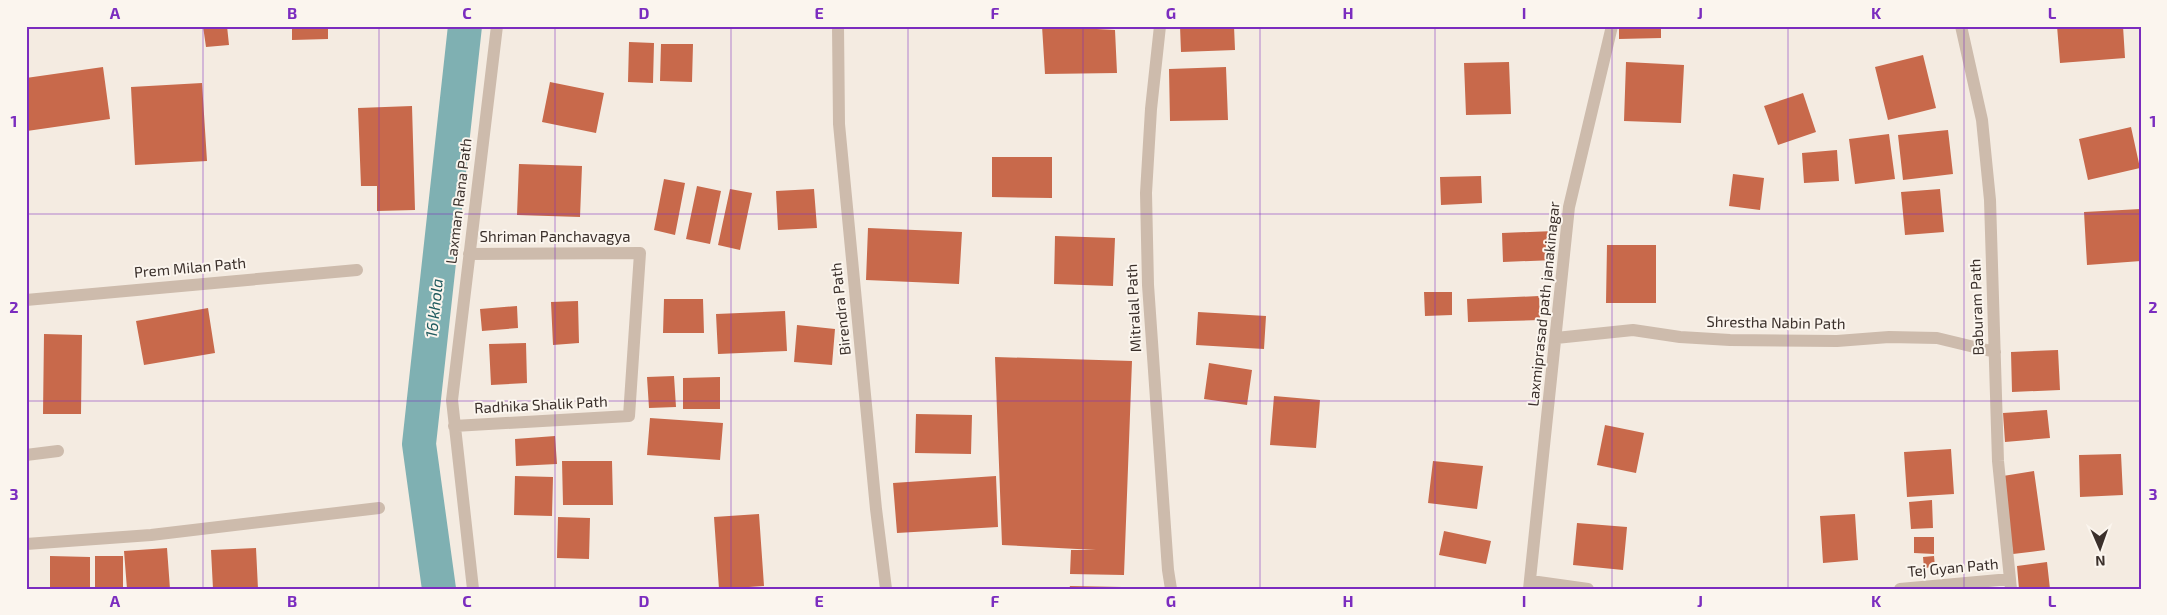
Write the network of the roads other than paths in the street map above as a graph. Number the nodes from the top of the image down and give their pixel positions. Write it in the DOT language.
graph roads {
  1 [pos="497,26"];
  2 [pos="838,26"];
  3 [pos="1160,26"];
  4 [pos="1612,26"];
  5 [pos="1961,26"];
  6 [pos="469,254"];
  7 [pos="357,270"];
  8 [pos="26,300"];
  9 [pos="1556,338"];
  10 [pos="1995,352"];
  11 [pos="628,416"];
  12 [pos="454,426"];
  13 [pos="58,451"];
  14 [pos="26,454"];
  15 [pos="379,508"];
  16 [pos="26,544"];
  17 [pos="2010,584"];
  18 [pos="1530,585"];
  19 [pos="473,589"];
  20 [pos="886,589"];
  21 [pos="1171,589"];
  22 [pos="1588,589"];
  23 [pos="1900,589"];
  1 -- 6 [label="street, Laxman Rana Path"];
  2 -- 20 [label="street, Birendra Path"];
  3 -- 21 [label="street, Mitralal Path"];
  4 -- 9 [label="street, Laxmiprasad path janakinagar"];
  5 -- 10 [label="street, Baburam Path"];
  6 -- 11 [label="street, Shriman Panchavagya"];
  6 -- 12 [label="street, Laxman Rana Path"];
  7 -- 8 [label="street, Prem Milan Path"];
  9 -- 10 [label="street, Shrestha Nabin Path"];
  9 -- 18 [label="street, Laxmiprasad path janakinagar"];
  10 -- 17 [label="street, Baburam Path"];
  11 -- 12 [label="street, Radhika Shalik Path"];
  12 -- 19 [label="street, Laxman Rana Path"];
  13 -- 14 [label="street"];
  15 -- 16 [label="street"];
  17 -- 23 [label="street, Tej Gyan Path"];
  18 -- 22 [label="street"];
}
